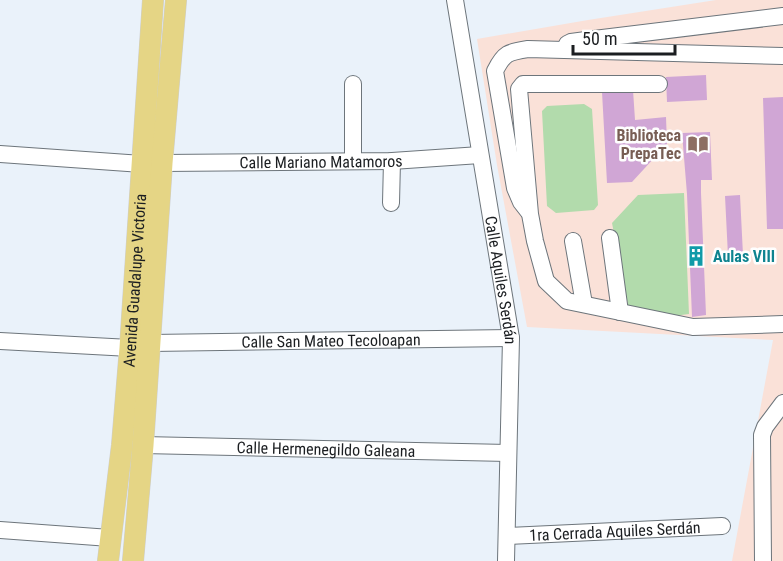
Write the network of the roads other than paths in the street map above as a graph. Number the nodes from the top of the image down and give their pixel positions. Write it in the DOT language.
graph roads {
  1 [pos="153,0"];
  2 [pos="176,0"];
  3 [pos="455,0"];
  4 [pos="783,16"];
  5 [pos="557,50"];
  6 [pos="783,57"];
  7 [pos="353,84"];
  8 [pos="659,84"];
  9 [pos="0,153"];
  10 [pos="480,155"];
  11 [pos="353,161"];
  12 [pos="392,161"];
  13 [pos="152,164"];
  14 [pos="391,203"];
  15 [pos="530,213"];
  16 [pos="610,238"];
  17 [pos="573,241"];
  18 [pos="584,304"];
  19 [pos="620,312"];
  20 [pos="783,324"];
  21 [pos="511,338"];
  22 [pos="0,341"];
  23 [pos="151,343"];
  24 [pos="130,348"];
  25 [pos="783,403"];
  26 [pos="143,445"];
  27 [pos="508,453"];
  28 [pos="722,526"];
  29 [pos="0,530"];
  30 [pos="507,536"];
  31 [pos="110,538"];
  32 [pos="108,561"];
  33 [pos="133,561"];
  34 [pos="506,561"];
  35 [pos="763,561"];
  1 -- 13 [label="main road, Avenida Guadalupe Victoria"];
  2 -- 13 [label="main road, Avenida Guadalupe Victoria"];
  3 -- 10 [label="street, Calle Aquiles Serdán"];
  4 -- 5 [label="street"];
  5 -- 6 [label="street"];
  5 -- 15 [label="street"];
  7 -- 11 [label="street"];
  8 -- 15 [label="street"];
  9 -- 13 [label="street, Calle Mariano Matamoros"];
  10 -- 12 [label="street, Calle Mariano Matamoros"];
  10 -- 21 [label="street, Calle Aquiles Serdán"];
  11 -- 12 [label="street, Calle Mariano Matamoros"];
  11 -- 13 [label="street, Calle Mariano Matamoros"];
  12 -- 14 [label="street"];
  13 -- 23 [label="main road, Avenida Guadalupe Victoria"];
  13 -- 24 [label="main road, Avenida Guadalupe Victoria"];
  15 -- 18 [label="street"];
  16 -- 19 [label="street"];
  17 -- 18 [label="street"];
  18 -- 19 [label="street"];
  19 -- 20 [label="street"];
  21 -- 23 [label="street, Calle San Mateo Tecoloapan"];
  21 -- 27 [label="street, Calle Aquiles Serdán"];
  22 -- 24 [label="street"];
  23 -- 26 [label="main road, Avenida Guadalupe Victoria"];
  24 -- 31 [label="main road, Avenida Guadalupe Victoria"];
  25 -- 35 [label="street"];
  26 -- 27 [label="street, Calle Hermenegildo Galeana"];
  26 -- 33 [label="main road, Avenida Guadalupe Victoria"];
  27 -- 30 [label="street, Calle Aquiles Serdán"];
  28 -- 30 [label="street, 1ra Cerrada Aquiles Serdán"];
  29 -- 31 [label="street"];
  30 -- 34 [label="street, Calle Aquiles Serdán"];
  31 -- 32 [label="main road, Avenida Guadalupe Victoria"];
}
